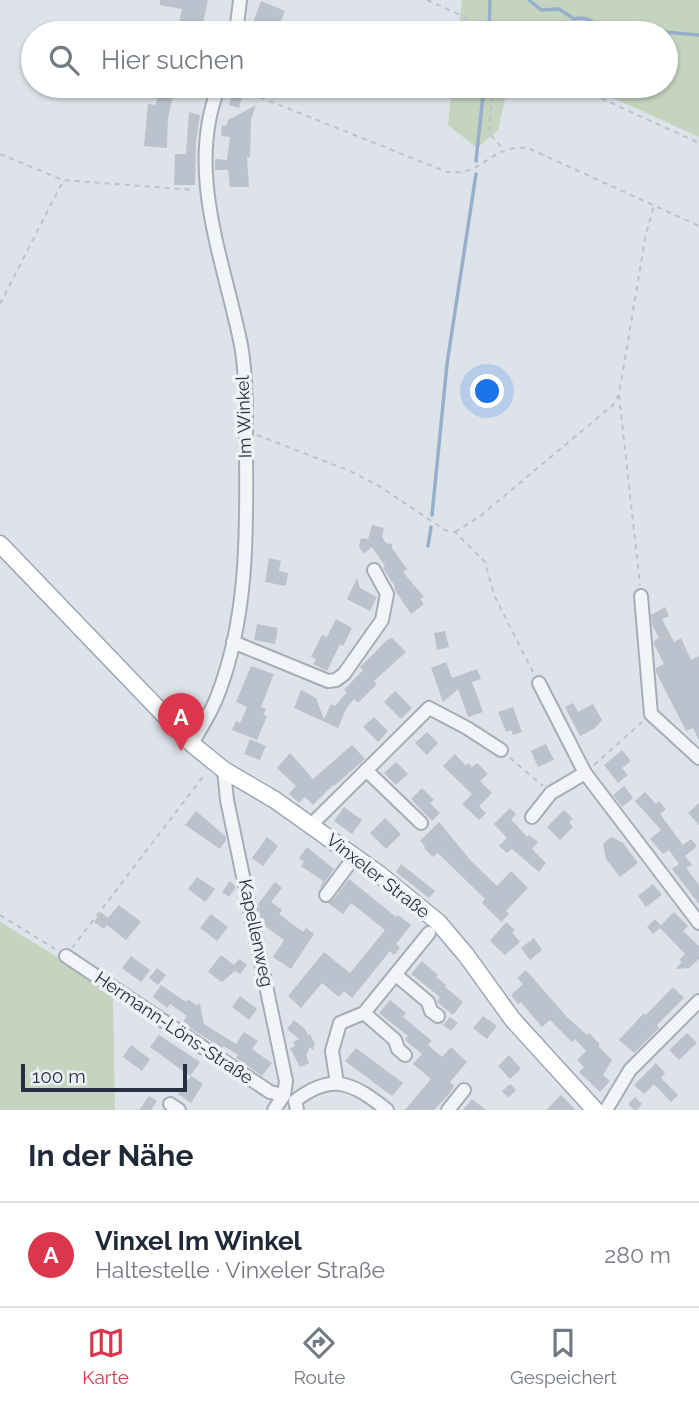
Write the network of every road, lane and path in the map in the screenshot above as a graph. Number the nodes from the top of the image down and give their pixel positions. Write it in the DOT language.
graph roads {
  1 [pos="240,0"];
  2 [pos="428,0"];
  3 [pos="237,21"];
  4 [pos="469,21"];
  5 [pos="215,98"];
  6 [pos="262,98"];
  7 [pos="492,98"];
  8 [pos="600,98"];
  9 [pos="699,143"];
  10 [pos="503,150"];
  11 [pos="0,154"];
  12 [pos="63,180"];
  13 [pos="206,191"];
  14 [pos="654,205"];
  15 [pos="699,226"];
  16 [pos="0,304"];
  17 [pos="619,394"];
  18 [pos="246,432"];
  19 [pos="455,533"];
  20 [pos="0,544"];
  21 [pos="374,570"];
  22 [pos="641,596"];
  23 [pos="233,642"];
  24 [pos="539,683"];
  25 [pos="651,714"];
  26 [pos="192,744"];
  27 [pos="501,750"];
  28 [pos="699,758"];
  29 [pos="216,769"];
  30 [pos="366,770"];
  31 [pos="585,773"];
  32 [pos="551,793"];
  33 [pos="532,817"];
  34 [pos="421,823"];
  35 [pos="311,825"];
  36 [pos="355,856"];
  37 [pos="326,895"];
  38 [pos="0,915"];
  39 [pos="699,923"];
  40 [pos="429,933"];
  41 [pos="66,956"];
  42 [pos="396,975"];
  43 [pos="699,1001"];
  44 [pos="364,1013"];
  45 [pos="438,1016"];
  46 [pos="405,1055"];
  47 [pos="337,1083"];
  48 [pos="464,1090"];
  49 [pos="292,1102"];
  50 [pos="274,1110"];
  51 [pos="387,1110"];
  52 [pos="448,1110"];
  53 [pos="594,1110"];
  54 [pos="606,1110"];
  1 -- 3 [label="street"];
  2 -- 4 [label="path"];
  5 -- 13 [label="street, Im Winkel"];
  6 -- 10 [label="path"];
  7 -- 10 [label="path"];
  8 -- 9 [label="path"];
  10 -- 14 [label="path"];
  11 -- 12 [label="path"];
  12 -- 13 [label="path"];
  12 -- 16 [label="path"];
  13 -- 18 [label="street, Im Winkel"];
  14 -- 15 [label="path"];
  14 -- 17 [label="path"];
  17 -- 19 [label="path"];
  17 -- 22 [label="path"];
  18 -- 19 [label="path"];
  18 -- 23 [label="street, Im Winkel"];
  19 -- 24 [label="path"];
  20 -- 26 [label="main road, Vinxeler Straße"];
  21 -- 23 [label="street"];
  22 -- 25 [label="street"];
  23 -- 26 [label="street, Im Winkel"];
  24 -- 31 [label="street"];
  25 -- 28 [label="street"];
  25 -- 31 [label="path"];
  26 -- 29 [label="main road, Vinxeler Straße"];
  27 -- 30 [label="street"];
  27 -- 32 [label="path"];
  29 -- 35 [label="main road, Vinxeler Straße"];
  29 -- 41 [label="path"];
  29 -- 49 [label="street, Kapellenweg"];
  30 -- 34 [label="street"];
  30 -- 35 [label="street"];
  31 -- 32 [label="street"];
  31 -- 39 [label="street"];
  32 -- 33 [label="street"];
  35 -- 36 [label="main road, Vinxeler Straße"];
  36 -- 37 [label="street"];
  36 -- 53 [label="main road, Vinxeler Straße"];
  38 -- 41 [label="path"];
  40 -- 42 [label="street"];
  41 -- 49 [label="street, Hermann-Löns-Straße"];
  42 -- 44 [label="street"];
  42 -- 45 [label="street"];
  43 -- 54 [label="street"];
  44 -- 46 [label="street"];
  44 -- 47 [label="street"];
  47 -- 49 [label="street"];
  47 -- 51 [label="street"];
  48 -- 52 [label="street"];
  49 -- 50 [label="street"];
}
